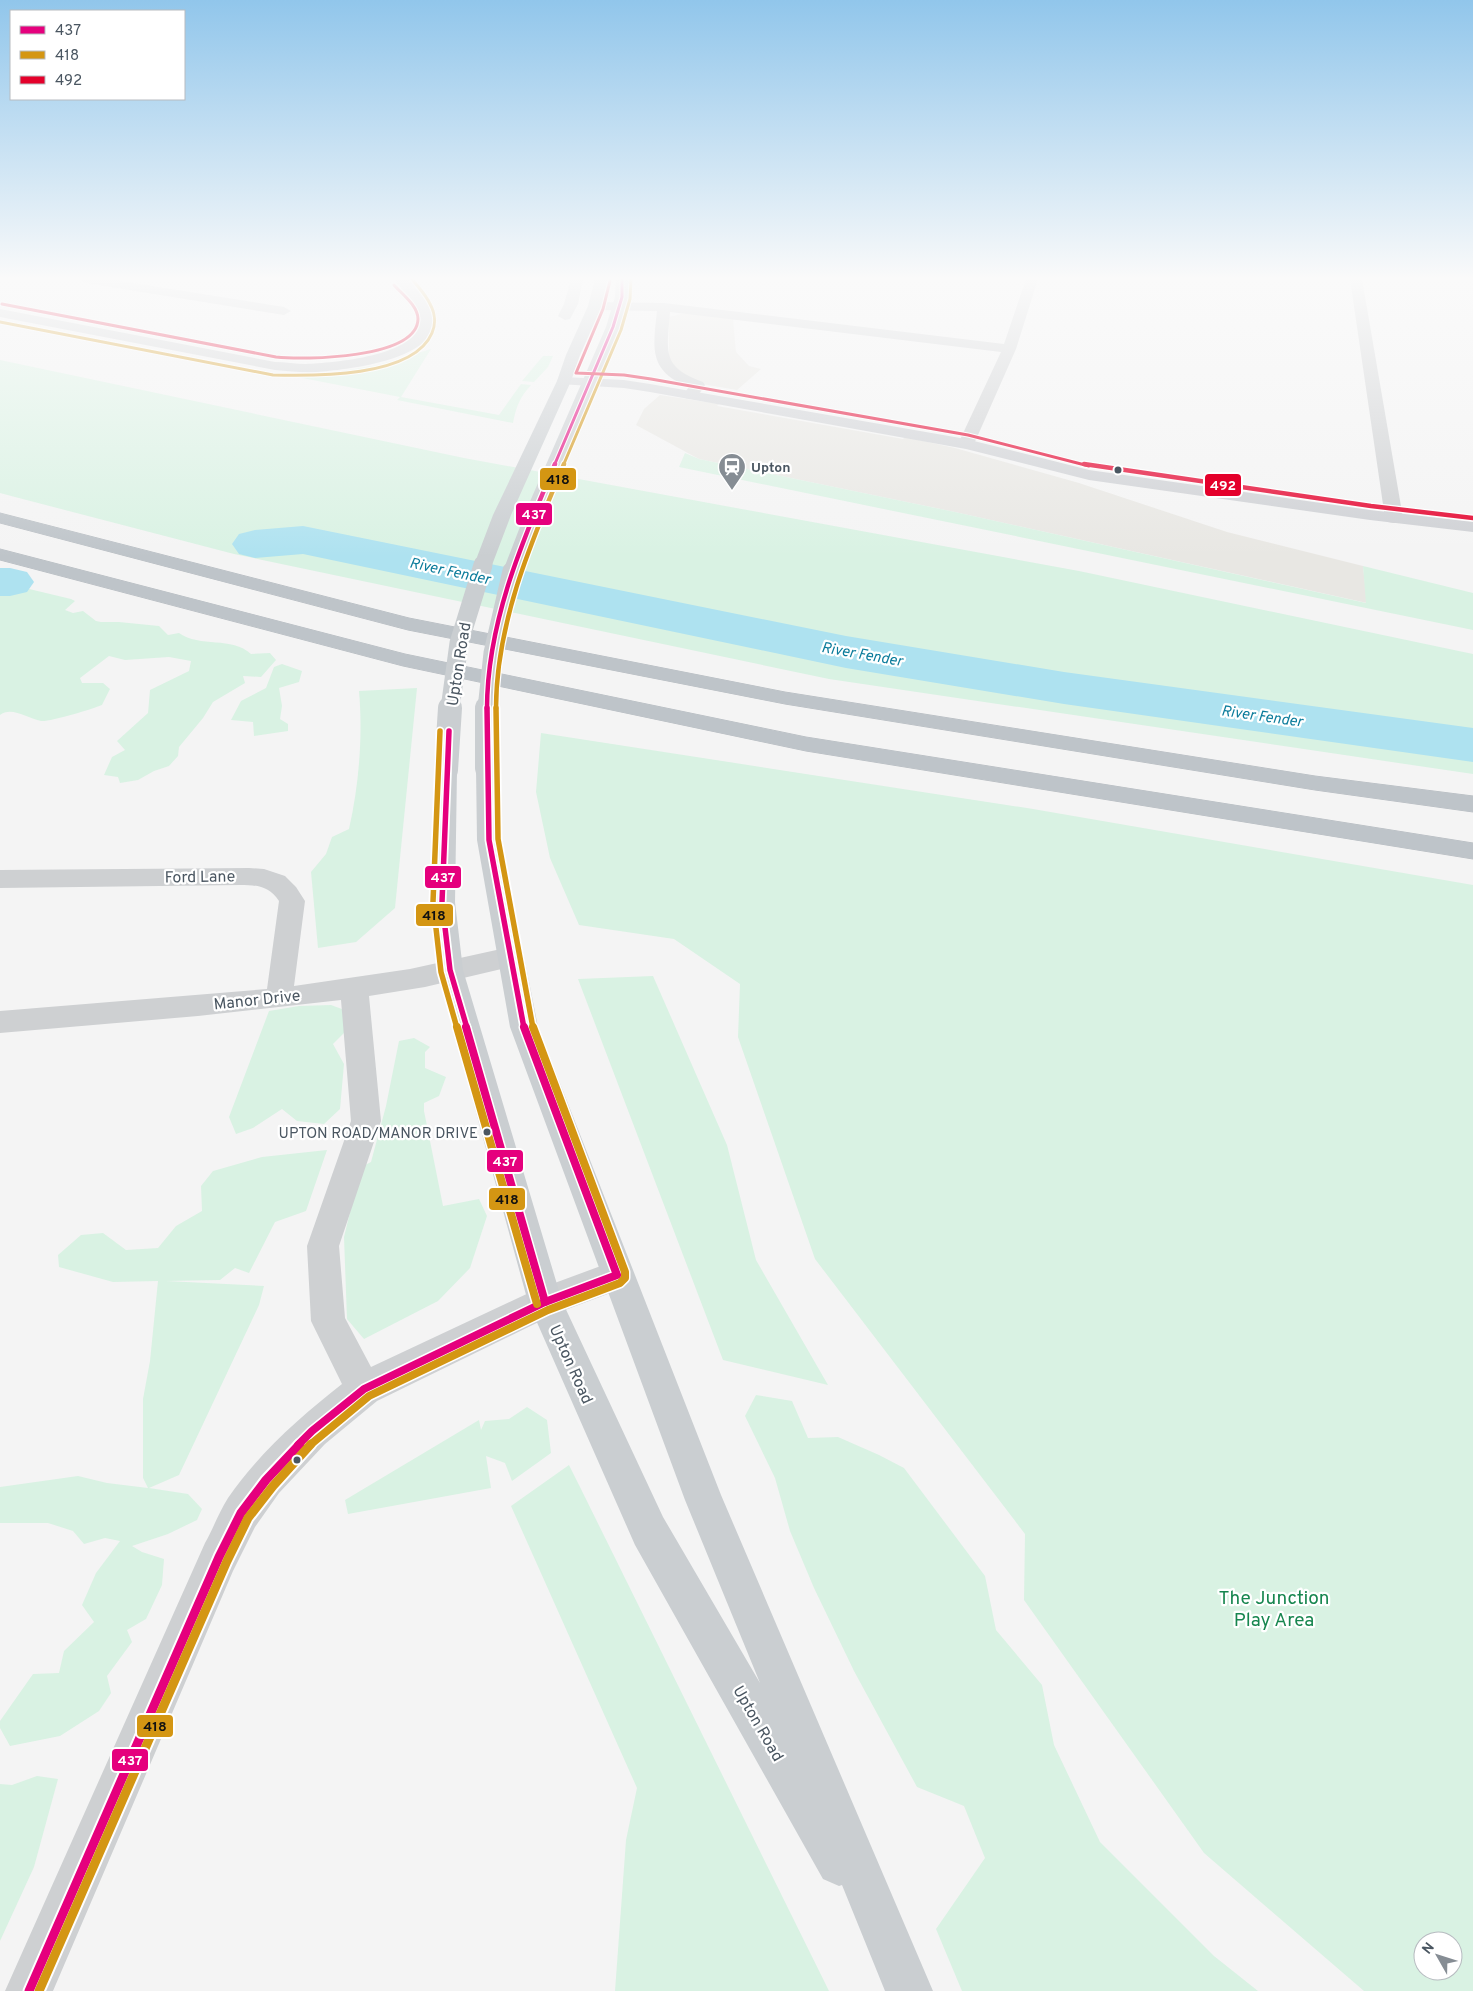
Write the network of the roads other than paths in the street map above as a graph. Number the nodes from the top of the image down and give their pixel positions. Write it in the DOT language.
graph roads {
  1 [pos="567,372"];
  2 [pos="595,372"];
  3 [pos="672,372"];
  4 [pos="999,372"];
  5 [pos="1371,372"];
  6 [pos="564,381"];
  7 [pos="591,382"];
  8 [pos="690,395"];
  9 [pos="966,444"];
  10 [pos="0,518"];
  11 [pos="1394,518"];
  12 [pos="1473,526"];
  13 [pos="0,554"];
  14 [pos="1473,804"];
  15 [pos="1473,851"];
  16 [pos="0,879"];
  17 [pos="510,957"];
  18 [pos="450,970"];
  19 [pos="354,988"];
  20 [pos="279,998"];
  21 [pos="0,1022"];
  22 [pos="617,1275"];
  23 [pos="545,1302"];
  24 [pos="364,1389"];
  25 [pos="902,1978"];
  26 [pos="29,1991"];
  1 -- 6 [label="main road, Upton Road"];
  2 -- 7 [label="main road, Upton Road"];
  3 -- 8 [label="street"];
  4 -- 9 [label="street"];
  5 -- 11 [label="street"];
  6 -- 7 [label="street"];
  6 -- 18 [label="main road, Upton Road, bridge"];
  7 -- 8 [label="street"];
  7 -- 17 [label="main road, Upton Road, bridge"];
  8 -- 9 [label="street"];
  9 -- 11 [label="street"];
  10 -- 14 [label="highway"];
  11 -- 12 [label="street"];
  13 -- 15 [label="highway"];
  16 -- 20 [label="street, Ford Lane"];
  17 -- 18 [label="street, Manor Drive"];
  17 -- 22 [label="main road, Upton Road"];
  18 -- 19 [label="street, Manor Drive"];
  18 -- 23 [label="main road, Upton Road"];
  19 -- 20 [label="street, Manor Drive"];
  19 -- 24 [label="street"];
  20 -- 21 [label="street, Manor Drive"];
  22 -- 23 [label="street"];
  22 -- 25 [label="main road, Upton Road"];
  23 -- 24 [label="street"];
  23 -- 25 [label="main road, Upton Road"];
  24 -- 26 [label="street"];
}
